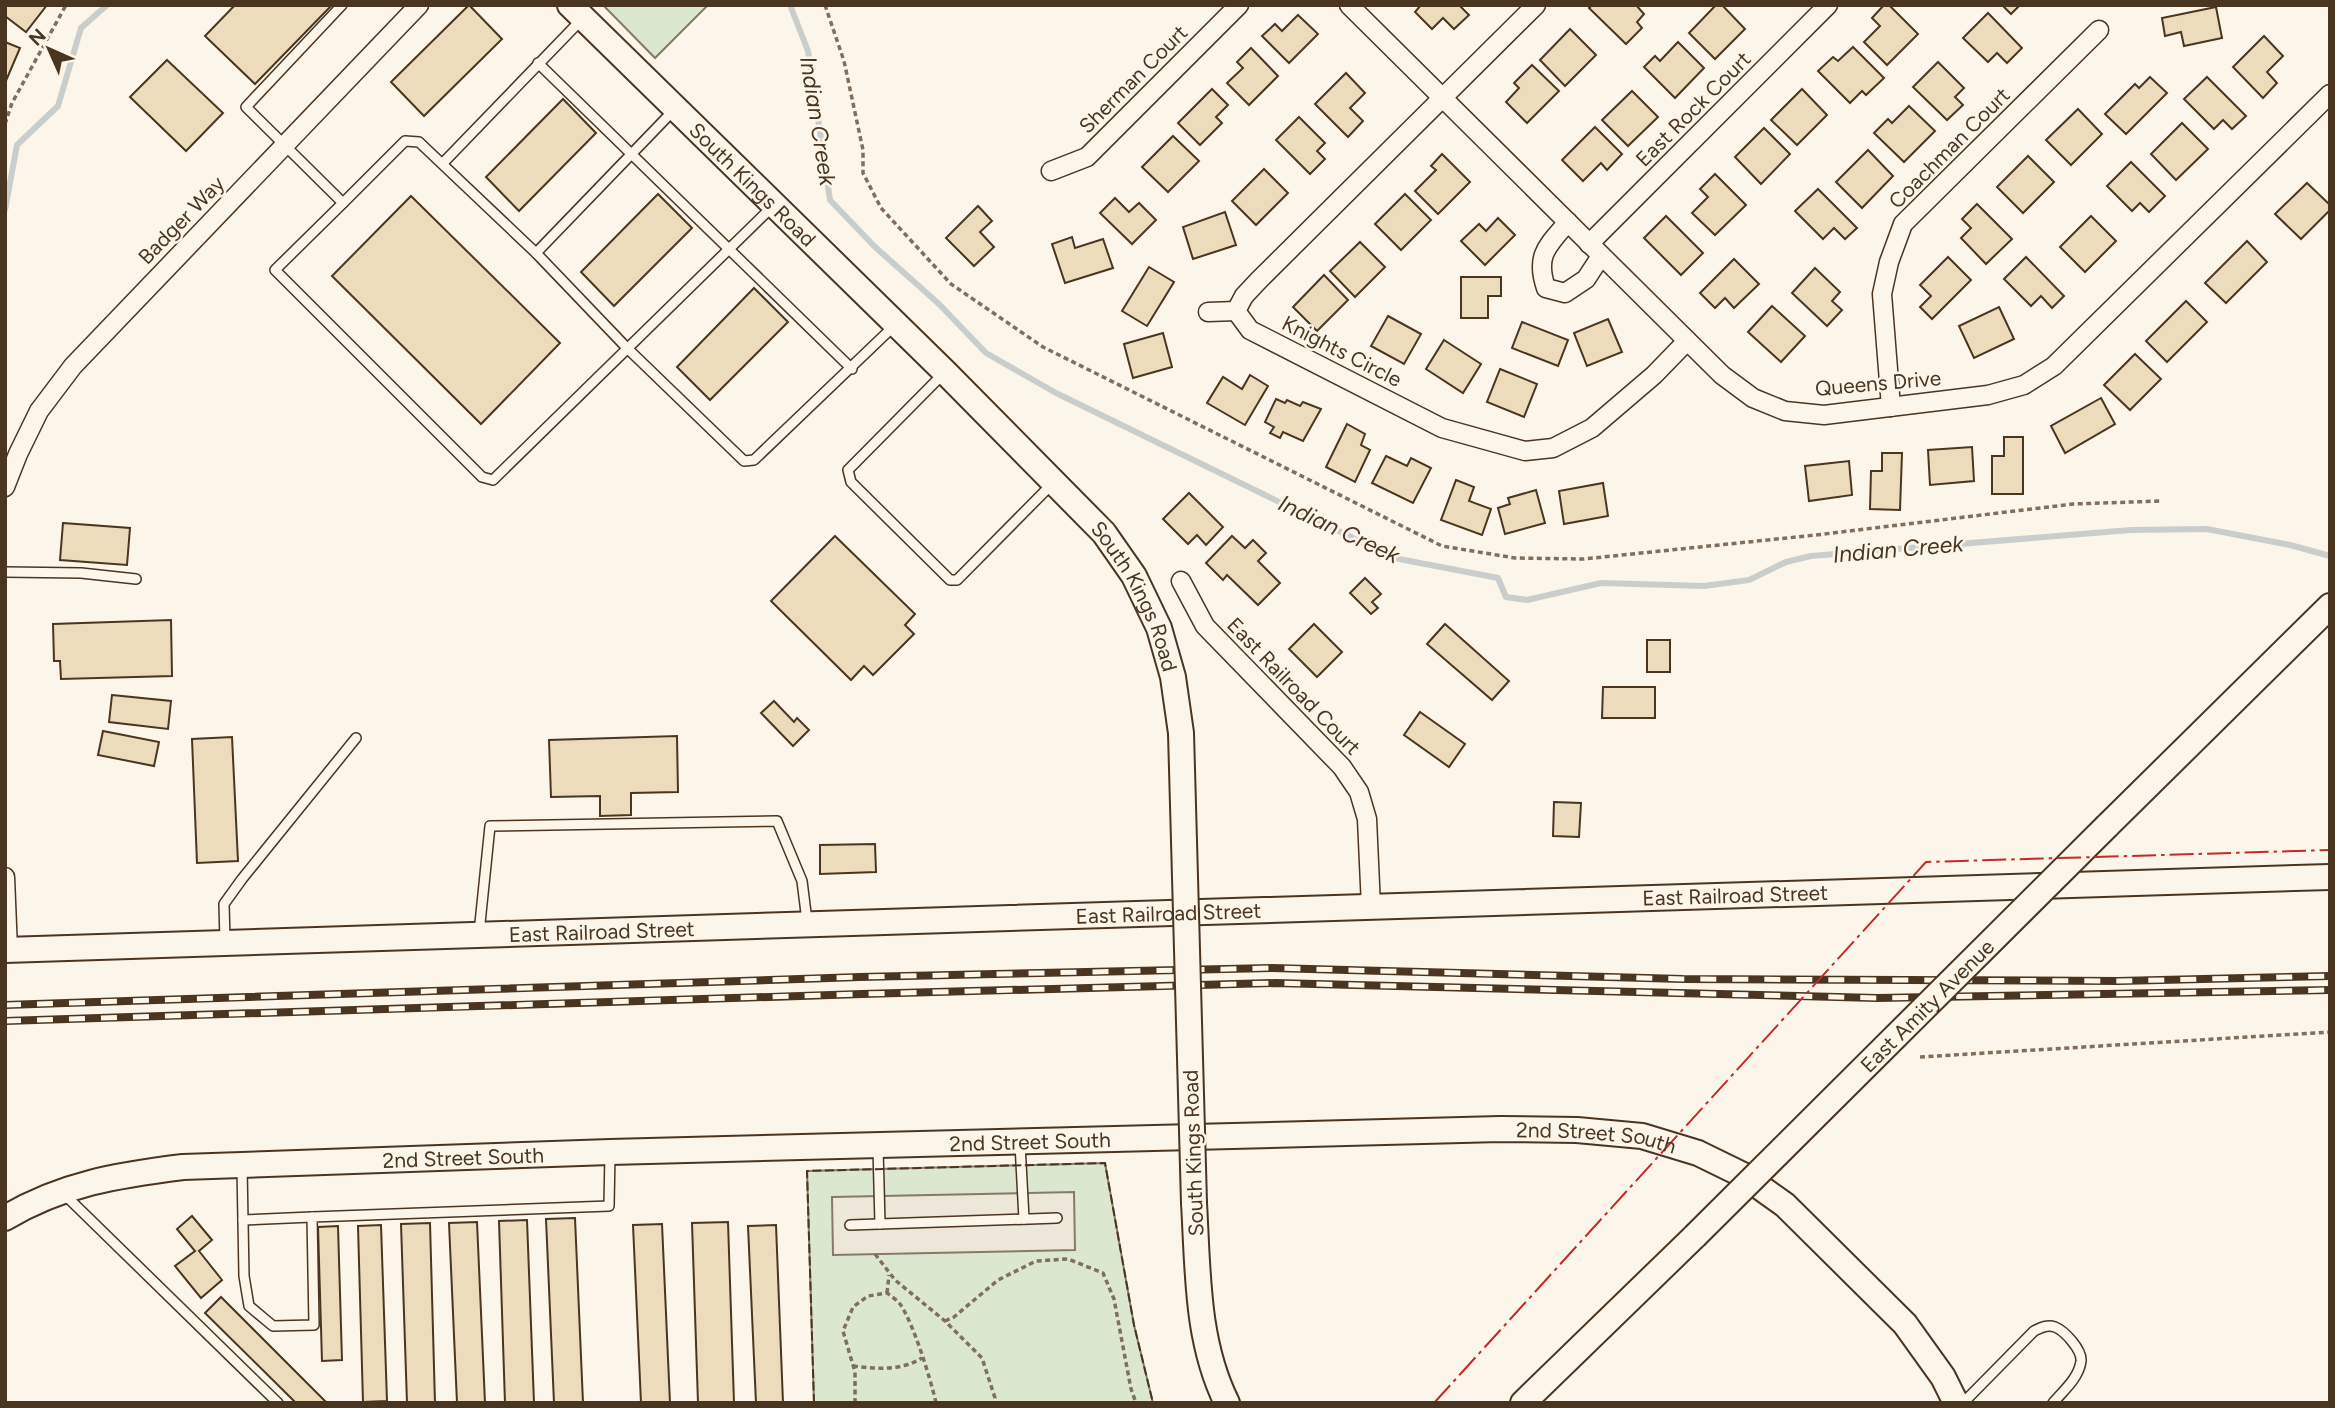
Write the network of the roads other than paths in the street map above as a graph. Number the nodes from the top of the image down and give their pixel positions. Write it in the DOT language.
graph roads {
  1 [pos="342,5"];
  2 [pos="419,5"];
  3 [pos="1238,5"];
  4 [pos="1349,5"];
  5 [pos="1535,5"];
  6 [pos="1829,5"];
  7 [pos="577,12"];
  8 [pos="2099,30"];
  9 [pos="538,63"];
  10 [pos="2330,94"];
  11 [pos="1442,98"];
  12 [pos="675,108"];
  13 [pos="283,146"];
  14 [pos="631,152"];
  15 [pos="443,163"];
  16 [pos="1051,171"];
  17 [pos="343,203"];
  18 [pos="774,206"];
  19 [pos="1568,222"];
  20 [pos="730,250"];
  21 [pos="1595,250"];
  22 [pos="536,253"];
  23 [pos="1236,311"];
  24 [pos="1208,312"];
  25 [pos="896,325"];
  26 [pos="1687,341"];
  27 [pos="628,348"];
  28 [pos="852,369"];
  29 [pos="945,372"];
  30 [pos="1891,407"];
  31 [pos="1054,481"];
  32 [pos="5,487"];
  33 [pos="5,572"];
  34 [pos="136,579"];
  35 [pos="1181,581"];
  36 [pos="2330,606"];
  37 [pos="356,738"];
  38 [pos="5,877"];
  39 [pos="2330,877"];
  40 [pos="1371,907"];
  41 [pos="808,925"];
  42 [pos="478,935"];
  43 [pos="225,943"];
  44 [pos="7,950"];
  45 [pos="1020,1142"];
  46 [pos="878,1145"];
  47 [pos="610,1152"];
  48 [pos="242,1165"];
  49 [pos="61,1190"];
  50 [pos="312,1217"];
  51 [pos="5,1218"];
  52 [pos="1057,1218"];
  53 [pos="1024,1219"];
  54 [pos="243,1220"];
  55 [pos="850,1224"];
  56 [pos="880,1224"];
  57 [pos="278,1403"];
  58 [pos="1227,1403"];
  59 [pos="1523,1403"];
  60 [pos="1956,1403"];
  61 [pos="1962,1403"];
  62 [pos="2053,1403"];
  1 -- 13 [label="lane"];
  2 -- 13 [label="street, Badger Way"];
  3 -- 16 [label="street, Sherman Court"];
  4 -- 11 [label="street, Queens Drive"];
  5 -- 11 [label="street"];
  6 -- 21 [label="street, East Rock Court"];
  7 -- 9 [label="lane"];
  7 -- 12 [label="street, South Kings Road"];
  8 -- 30 [label="street, Coachman Court"];
  9 -- 14 [label="lane"];
  9 -- 15 [label="lane"];
  10 -- 30 [label="street, Queens Drive"];
  11 -- 19 [label="street, Queens Drive"];
  11 -- 23 [label="street"];
  12 -- 14 [label="lane"];
  12 -- 18 [label="street, South Kings Road"];
  13 -- 17 [label="lane"];
  13 -- 32 [label="street, Badger Way"];
  14 -- 20 [label="lane"];
  14 -- 22 [label="lane"];
  15 -- 17 [label="lane"];
  15 -- 22 [label="lane"];
  17 -- 27 [label="lane"];
  18 -- 20 [label="lane"];
  18 -- 25 [label="street, South Kings Road"];
  19 -- 21 [label="street, Queens Drive"];
  19 -- 21 [label="street"];
  20 -- 27 [label="lane"];
  20 -- 28 [label="lane"];
  21 -- 26 [label="street, Queens Drive"];
  22 -- 27 [label="lane"];
  23 -- 24 [label="street"];
  23 -- 26 [label="street, Knights Circle"];
  25 -- 28 [label="lane"];
  25 -- 29 [label="street, South Kings Road"];
  26 -- 30 [label="street, Queens Drive"];
  27 -- 28 [label="lane"];
  29 -- 31 [label="street, South Kings Road"];
  29 -- 31 [label="lane"];
  31 -- 58 [label="street, South Kings Road, bridge"];
  33 -- 34 [label="lane"];
  35 -- 40 [label="street, East Railroad Court"];
  36 -- 59 [label="street, East Amity Avenue, bridge"];
  37 -- 43 [label="lane"];
  38 -- 44 [label="street"];
  39 -- 40 [label="street, East Railroad Street"];
  40 -- 41 [label="street, East Railroad Street"];
  41 -- 42 [label="street, East Railroad Street"];
  41 -- 42 [label="lane"];
  42 -- 43 [label="street, East Railroad Street"];
  43 -- 44 [label="street, East Railroad Street"];
  45 -- 46 [label="street, 2nd Street South"];
  45 -- 53 [label="lane"];
  45 -- 60 [label="street, 2nd Street South"];
  46 -- 47 [label="street, 2nd Street South"];
  46 -- 56 [label="lane"];
  47 -- 48 [label="street, 2nd Street South"];
  47 -- 50 [label="lane"];
  48 -- 49 [label="street, 2nd Street South"];
  48 -- 54 [label="lane"];
  49 -- 51 [label="street, 2nd Street South"];
  49 -- 57 [label="lane"];
  50 -- 54 [label="lane"];
  50 -- 54 [label="lane"];
  52 -- 53 [label="lane"];
  53 -- 56 [label="lane"];
  55 -- 56 [label="lane"];
  61 -- 62 [label="lane"];
}
